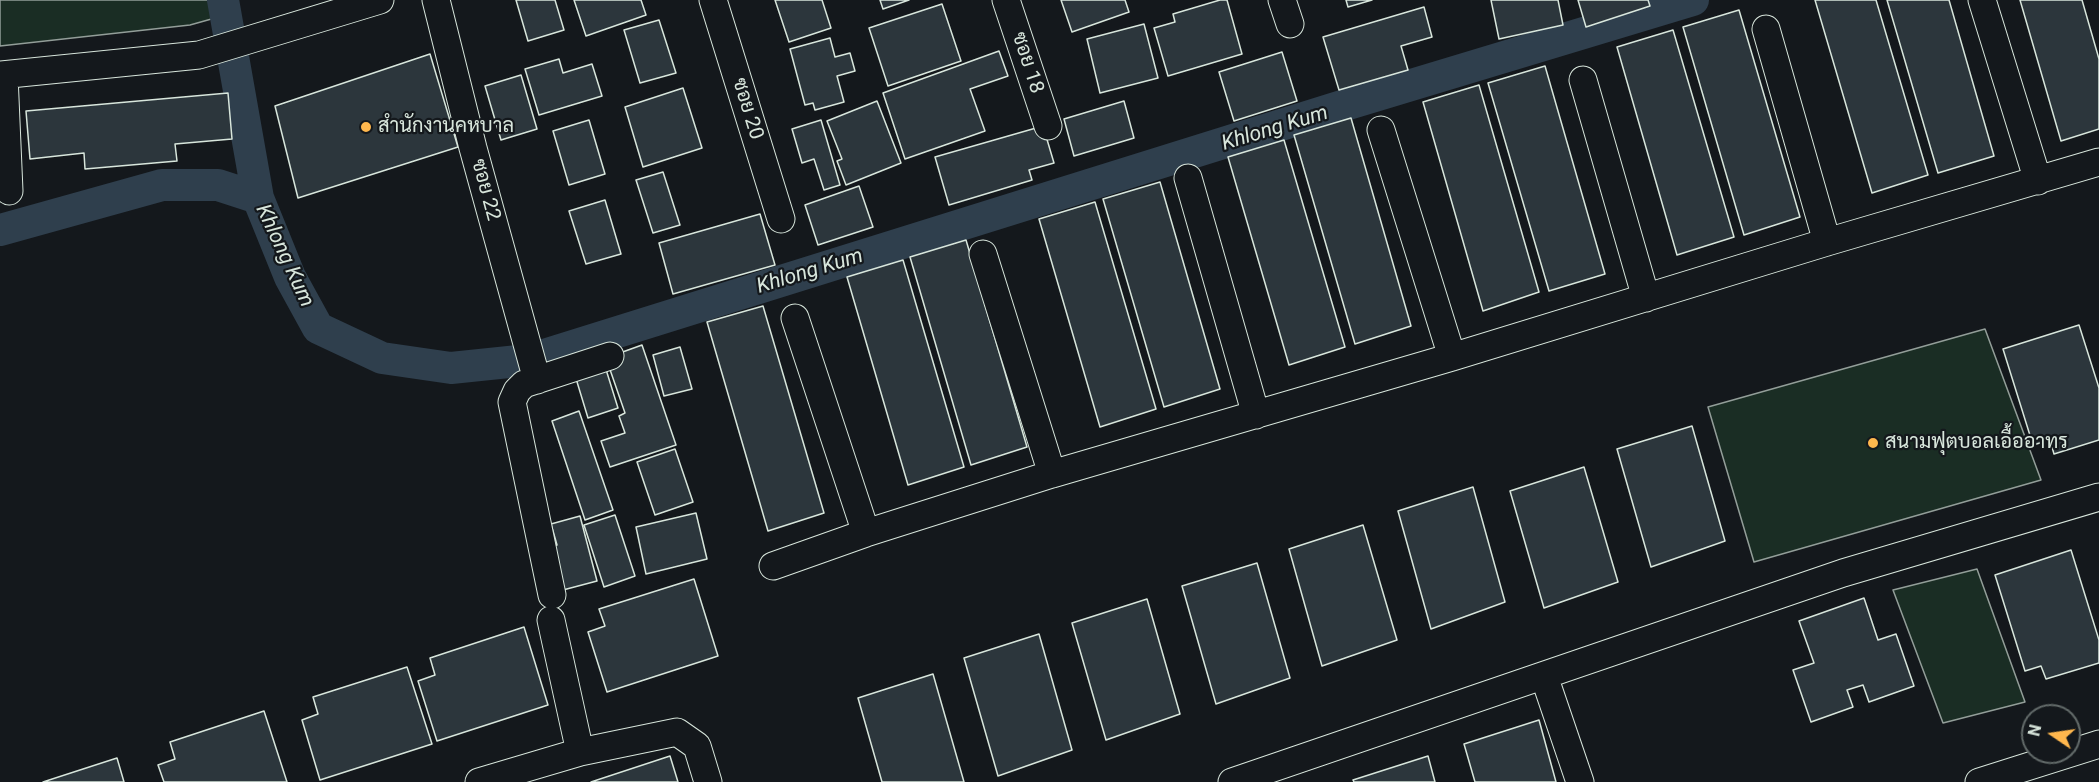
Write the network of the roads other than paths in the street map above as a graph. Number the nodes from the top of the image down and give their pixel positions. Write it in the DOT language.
graph roads {
  1 [pos="380,0"];
  2 [pos="436,0"];
  3 [pos="713,0"];
  4 [pos="1006,0"];
  5 [pos="1982,0"];
  6 [pos="1766,29"];
  7 [pos="2,75"];
  8 [pos="1583,80"];
  9 [pos="1048,126"];
  10 [pos="1381,130"];
  11 [pos="2099,162"];
  12 [pos="1188,178"];
  13 [pos="2038,181"];
  14 [pos="9,191"];
  15 [pos="781,219"];
  16 [pos="1827,242"];
  17 [pos="983,254"];
  18 [pos="1646,298"];
  19 [pos="795,318"];
  20 [pos="610,356"];
  21 [pos="1452,357"];
  22 [pos="533,367"];
  23 [pos="1256,415"];
  24 [pos="1052,474"];
  25 [pos="2098,502"];
  26 [pos="866,533"];
  27 [pos="773,566"];
  28 [pos="1544,676"];
  29 [pos="2099,744"];
  30 [pos="580,752"];
  31 [pos="478,782"];
  32 [pos="708,782"];
  33 [pos="1232,782"];
  34 [pos="1580,782"];
  35 [pos="1979,782"];
  1 -- 7 [label="street"];
  2 -- 22 [label="street, ซอย 22"];
  3 -- 15 [label="street, ซอย 20"];
  4 -- 9 [label="street, ซอย 18"];
  5 -- 13 [label="street"];
  6 -- 16 [label="street"];
  7 -- 14 [label="street"];
  8 -- 18 [label="street"];
  10 -- 21 [label="street"];
  11 -- 13 [label="street"];
  12 -- 23 [label="street"];
  13 -- 16 [label="street"];
  16 -- 18 [label="street"];
  17 -- 24 [label="street"];
  18 -- 21 [label="street"];
  19 -- 26 [label="street"];
  20 -- 22 [label="street"];
  21 -- 23 [label="street"];
  22 -- 30 [label="street"];
  23 -- 24 [label="street"];
  24 -- 26 [label="street"];
  25 -- 28 [label="street"];
  26 -- 27 [label="street"];
  28 -- 33 [label="street"];
  28 -- 34 [label="street"];
  29 -- 35 [label="street"];
  30 -- 31 [label="street"];
  30 -- 32 [label="street"];
}
